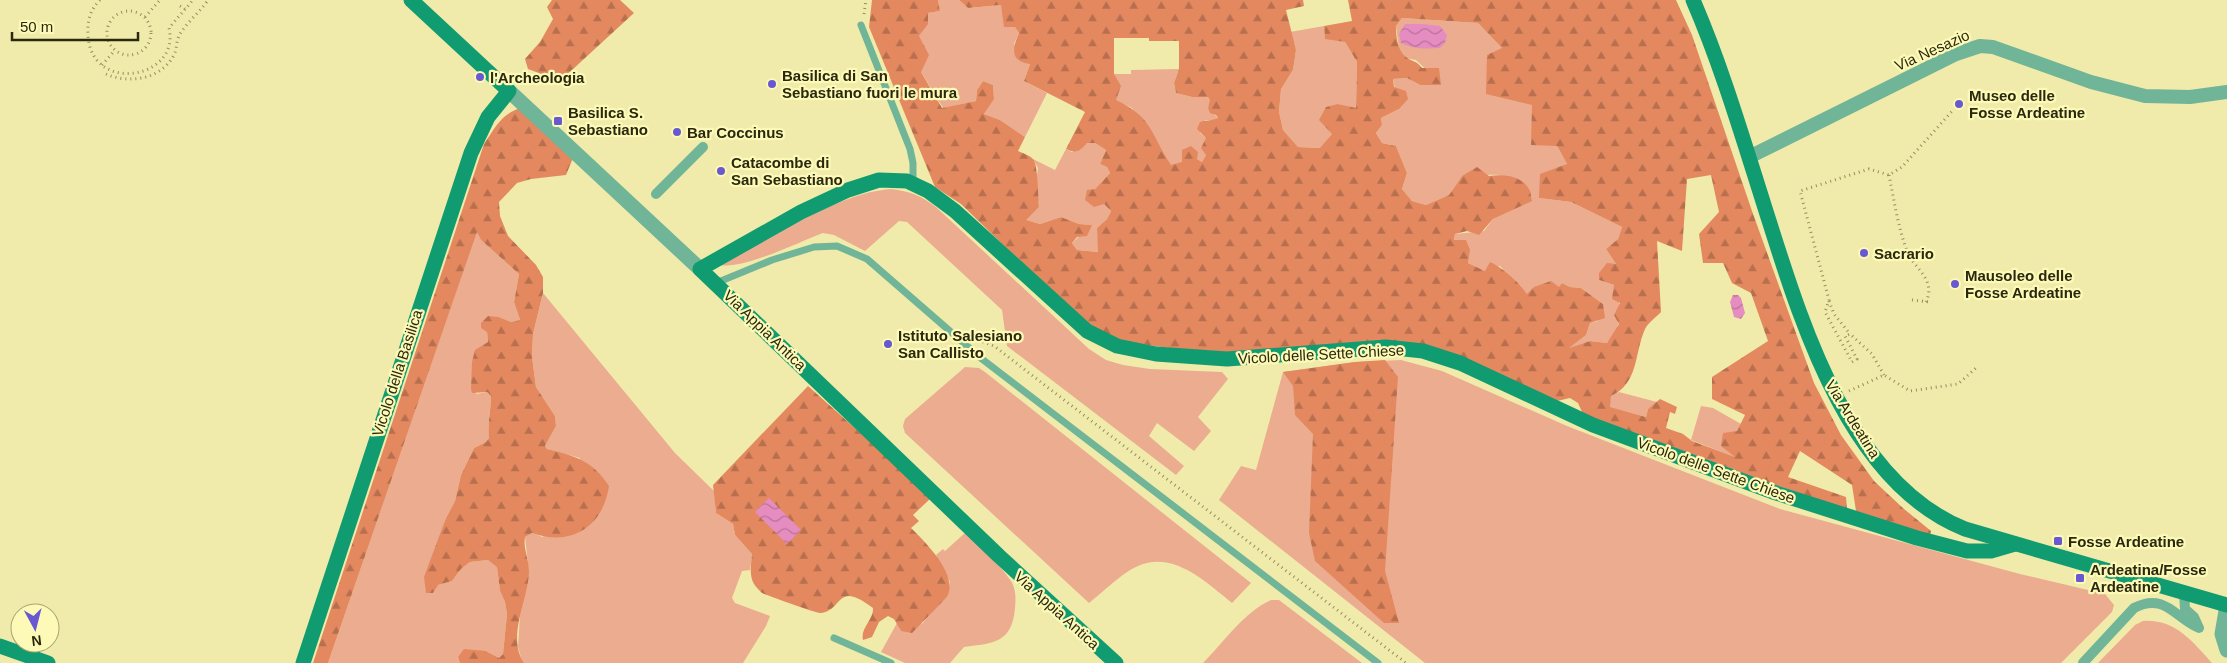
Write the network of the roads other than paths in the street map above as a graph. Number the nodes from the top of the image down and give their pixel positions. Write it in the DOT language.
graph roads {
  1 [pos="1693,0"];
  2 [pos="413,1"];
  3 [pos="860,25"];
  4 [pos="509,91"];
  5 [pos="2227,92"];
  6 [pos="703,147"];
  7 [pos="1748,157"];
  8 [pos="913,183"];
  9 [pos="656,194"];
  10 [pos="700,269"];
  11 [pos="716,283"];
  12 [pos="2015,544"];
  13 [pos="2184,592"];
  14 [pos="2227,605"];
  15 [pos="834,638"];
  16 [pos="0,646"];
  17 [pos="2227,650"];
  18 [pos="48,663"];
  19 [pos="303,663"];
  20 [pos="891,663"];
  21 [pos="1116,663"];
  22 [pos="1378,663"];
  23 [pos="2083,663"];
  1 -- 7 [label="main road, Via Ardeatina"];
  2 -- 4 [label="main road, Via Appia Antica"];
  3 -- 8 [label="lane"];
  4 -- 10 [label="street, Via Appia Antica"];
  4 -- 19 [label="main road, Vicolo della Basilica"];
  5 -- 7 [label="street, Via Nesazio"];
  6 -- 9 [label="street"];
  7 -- 12 [label="main road, Via Ardeatina"];
  8 -- 10 [label="main road, Vicolo delle Sette Chiese"];
  8 -- 12 [label="main road, Vicolo delle Sette Chiese"];
  10 -- 11 [label="main road, Via Appia Antica"];
  11 -- 21 [label="main road, Via Appia Antica"];
  11 -- 22 [label="lane"];
  12 -- 13 [label="main road, Via Ardeatina"];
  13 -- 14 [label="main road, Via Ardeatina"];
  13 -- 23 [label="street"];
  14 -- 17 [label="street, Via Ardeatina"];
  15 -- 20 [label="lane"];
  16 -- 18 [label="main road"];
}
